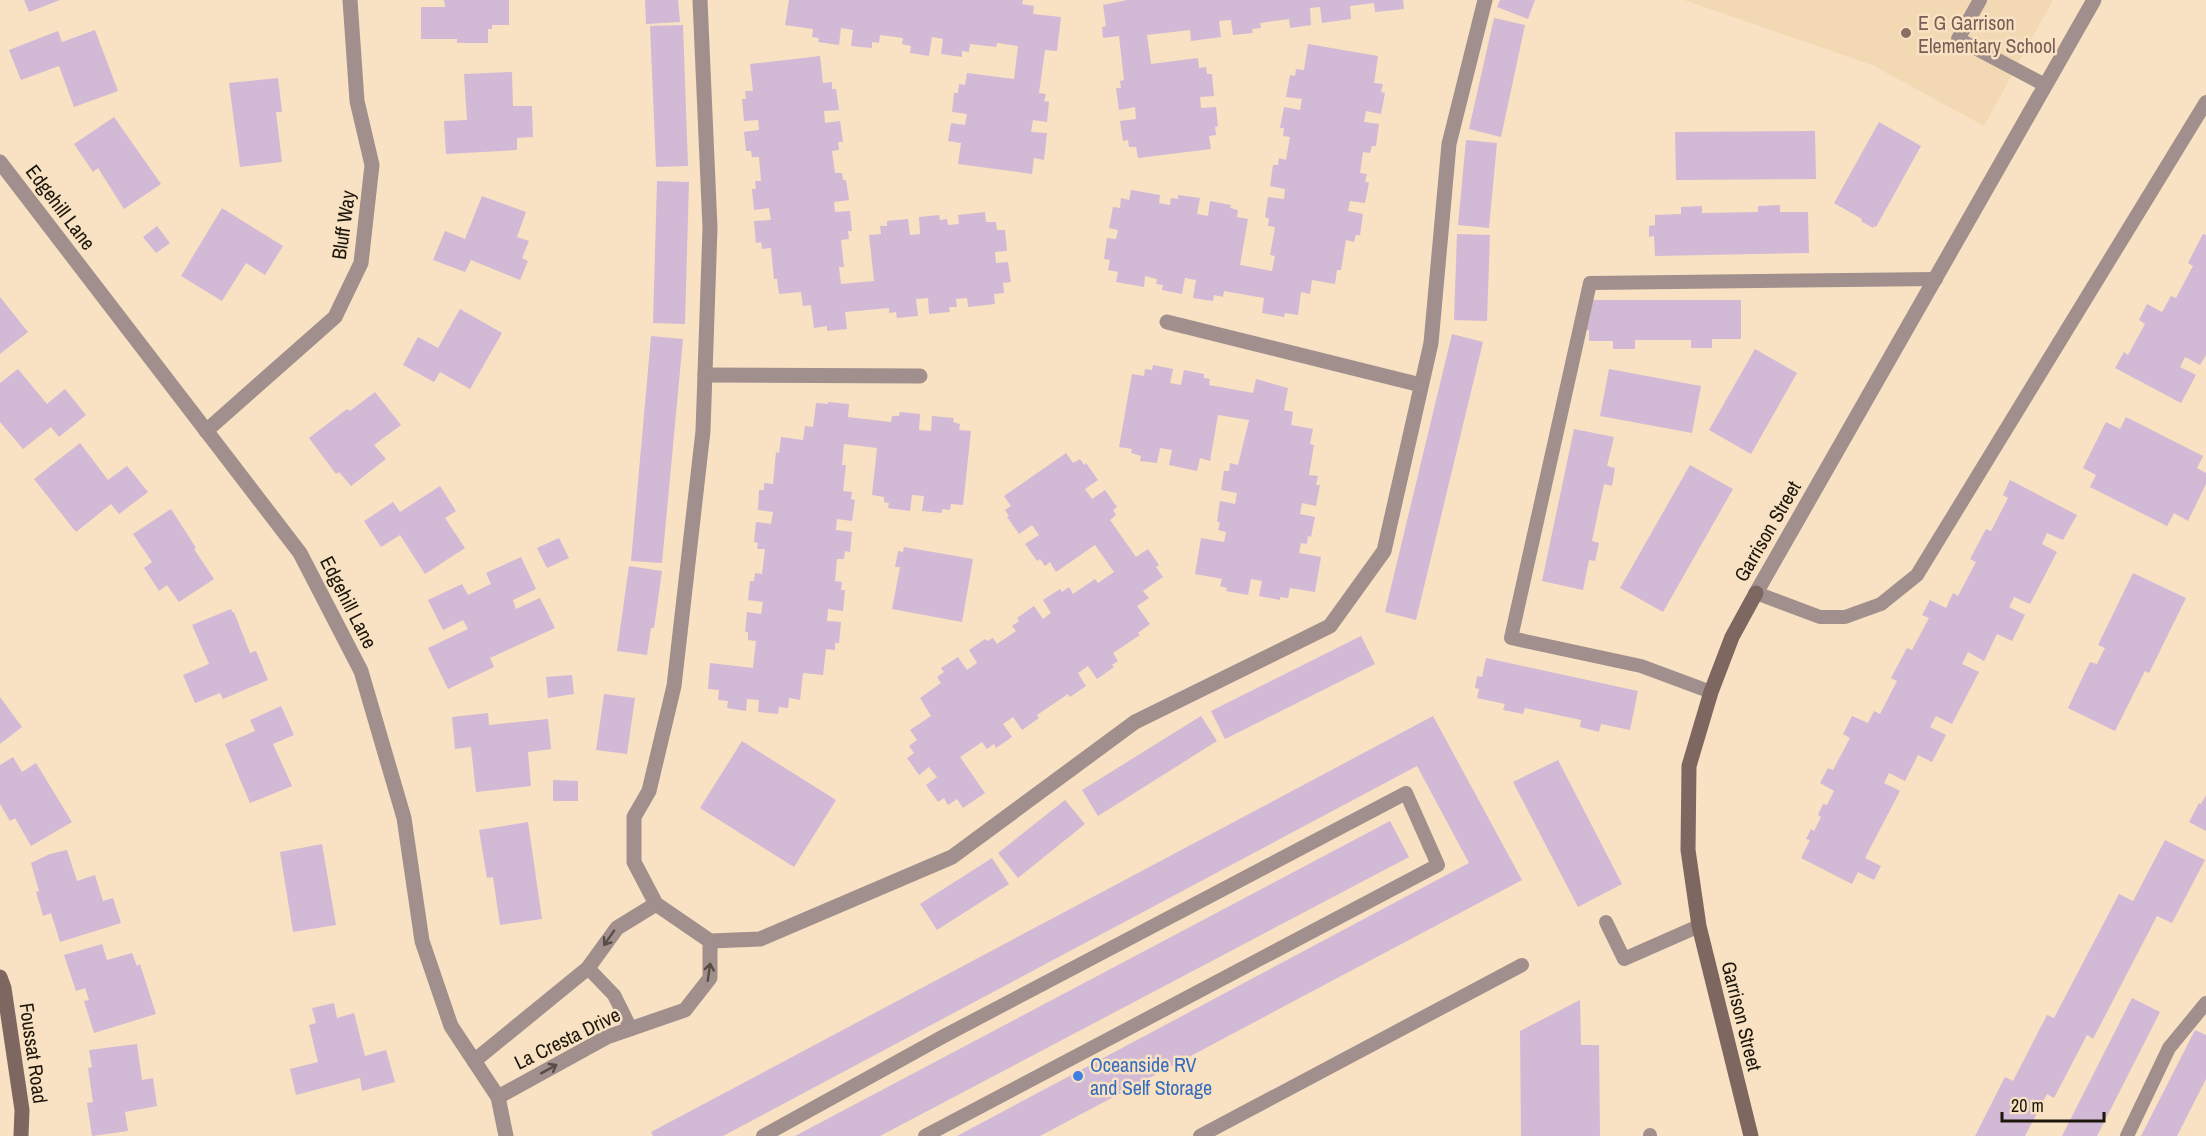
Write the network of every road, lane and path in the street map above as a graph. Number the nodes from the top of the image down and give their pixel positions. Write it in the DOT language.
graph roads {
  1 [pos="350,0"];
  2 [pos="700,0"];
  3 [pos="1485,0"];
  4 [pos="1980,0"];
  5 [pos="2094,0"];
  6 [pos="2045,86"];
  7 [pos="2206,102"];
  8 [pos="0,162"];
  9 [pos="1936,279"];
  10 [pos="1167,322"];
  11 [pos="705,375"];
  12 [pos="920,376"];
  13 [pos="1421,385"];
  14 [pos="206,431"];
  15 [pos="1756,593"];
  16 [pos="1711,692"];
  17 [pos="656,904"];
  18 [pos="1606,922"];
  19 [pos="1699,926"];
  20 [pos="710,941"];
  21 [pos="1522,965"];
  22 [pos="588,968"];
  23 [pos="0,977"];
  24 [pos="2206,1002"];
  25 [pos="631,1029"];
  26 [pos="474,1061"];
  27 [pos="498,1097"];
  28 [pos="21,1136"];
  29 [pos="506,1136"];
  30 [pos="763,1136"];
  31 [pos="925,1136"];
  32 [pos="1200,1136"];
  33 [pos="1751,1136"];
  34 [pos="2127,1136"];
  1 -- 14 [label="street, Bluff Way"];
  2 -- 11 [label="street"];
  3 -- 13 [label="street"];
  4 -- 6 [label="lane"];
  5 -- 6 [label="street, Garrison Street"];
  6 -- 9 [label="street, Garrison Street"];
  7 -- 15 [label="lane"];
  8 -- 14 [label="street, Edgehill Lane"];
  9 -- 15 [label="street, Garrison Street"];
  9 -- 16 [label="lane"];
  10 -- 13 [label="street"];
  11 -- 12 [label="street"];
  11 -- 17 [label="street"];
  13 -- 20 [label="street"];
  14 -- 26 [label="street, Edgehill Lane"];
  15 -- 16 [label="street, Garrison Street"];
  16 -- 19 [label="street, Garrison Street"];
  17 -- 20 [label="street"];
  17 -- 22 [label="street, La Cresta Drive, one-way"];
  18 -- 19 [label="lane"];
  19 -- 33 [label="street, Garrison Street"];
  25 -- 20 [label="street, La Cresta Drive, one-way"];
  21 -- 32 [label="lane"];
  22 -- 25 [label="lane"];
  22 -- 26 [label="street, La Cresta Drive"];
  23 -- 28 [label="street, Foussat Road"];
  24 -- 34 [label="lane"];
  27 -- 25 [label="street, La Cresta Drive, one-way"];
  26 -- 27 [label="street, Edgehill Lane"];
  27 -- 29 [label="street, Edgehill Lane"];
  30 -- 31 [label="lane"];
}
